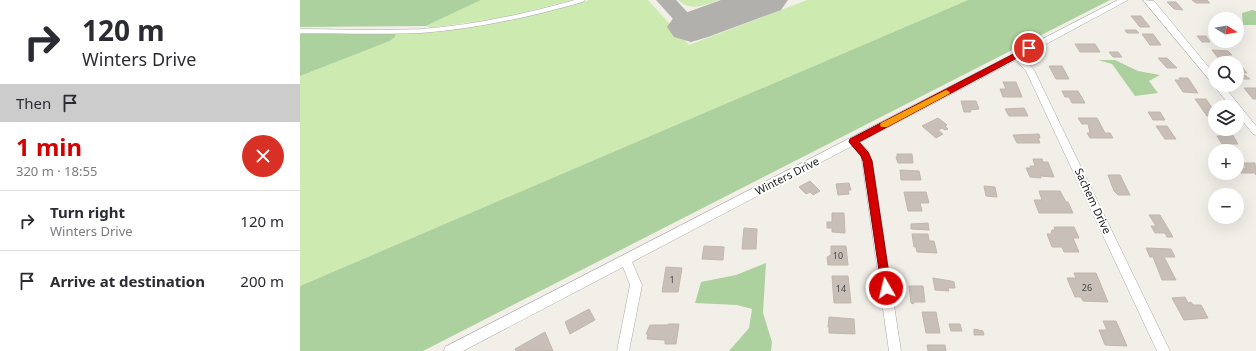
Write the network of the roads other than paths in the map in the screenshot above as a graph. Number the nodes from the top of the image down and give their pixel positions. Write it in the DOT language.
graph roads {
  1 [pos="582,0"];
  2 [pos="1124,0"];
  3 [pos="1147,0"];
  4 [pos="300,32"];
  5 [pos="1016,56"];
  6 [pos="1208,72"];
  7 [pos="1223,92"];
  8 [pos="1230,100"];
  9 [pos="1244,118"];
  10 [pos="1256,132"];
  11 [pos="853,142"];
  12 [pos="625,259"];
  13 [pos="450,351"];
  14 [pos="623,351"];
  15 [pos="895,351"];
  16 [pos="1164,351"];
  1 -- 4 [label="lane"];
  2 -- 5 [label="street, Winters Drive"];
  3 -- 6 [label="street"];
  5 -- 11 [label="street, Winters Drive"];
  5 -- 16 [label="street, Sachem Drive"];
  7 -- 8 [label="street"];
  9 -- 10 [label="street"];
  11 -- 12 [label="street, Winters Drive"];
  11 -- 15 [label="street"];
  12 -- 13 [label="street, Winters Drive"];
  12 -- 14 [label="street"];
}
